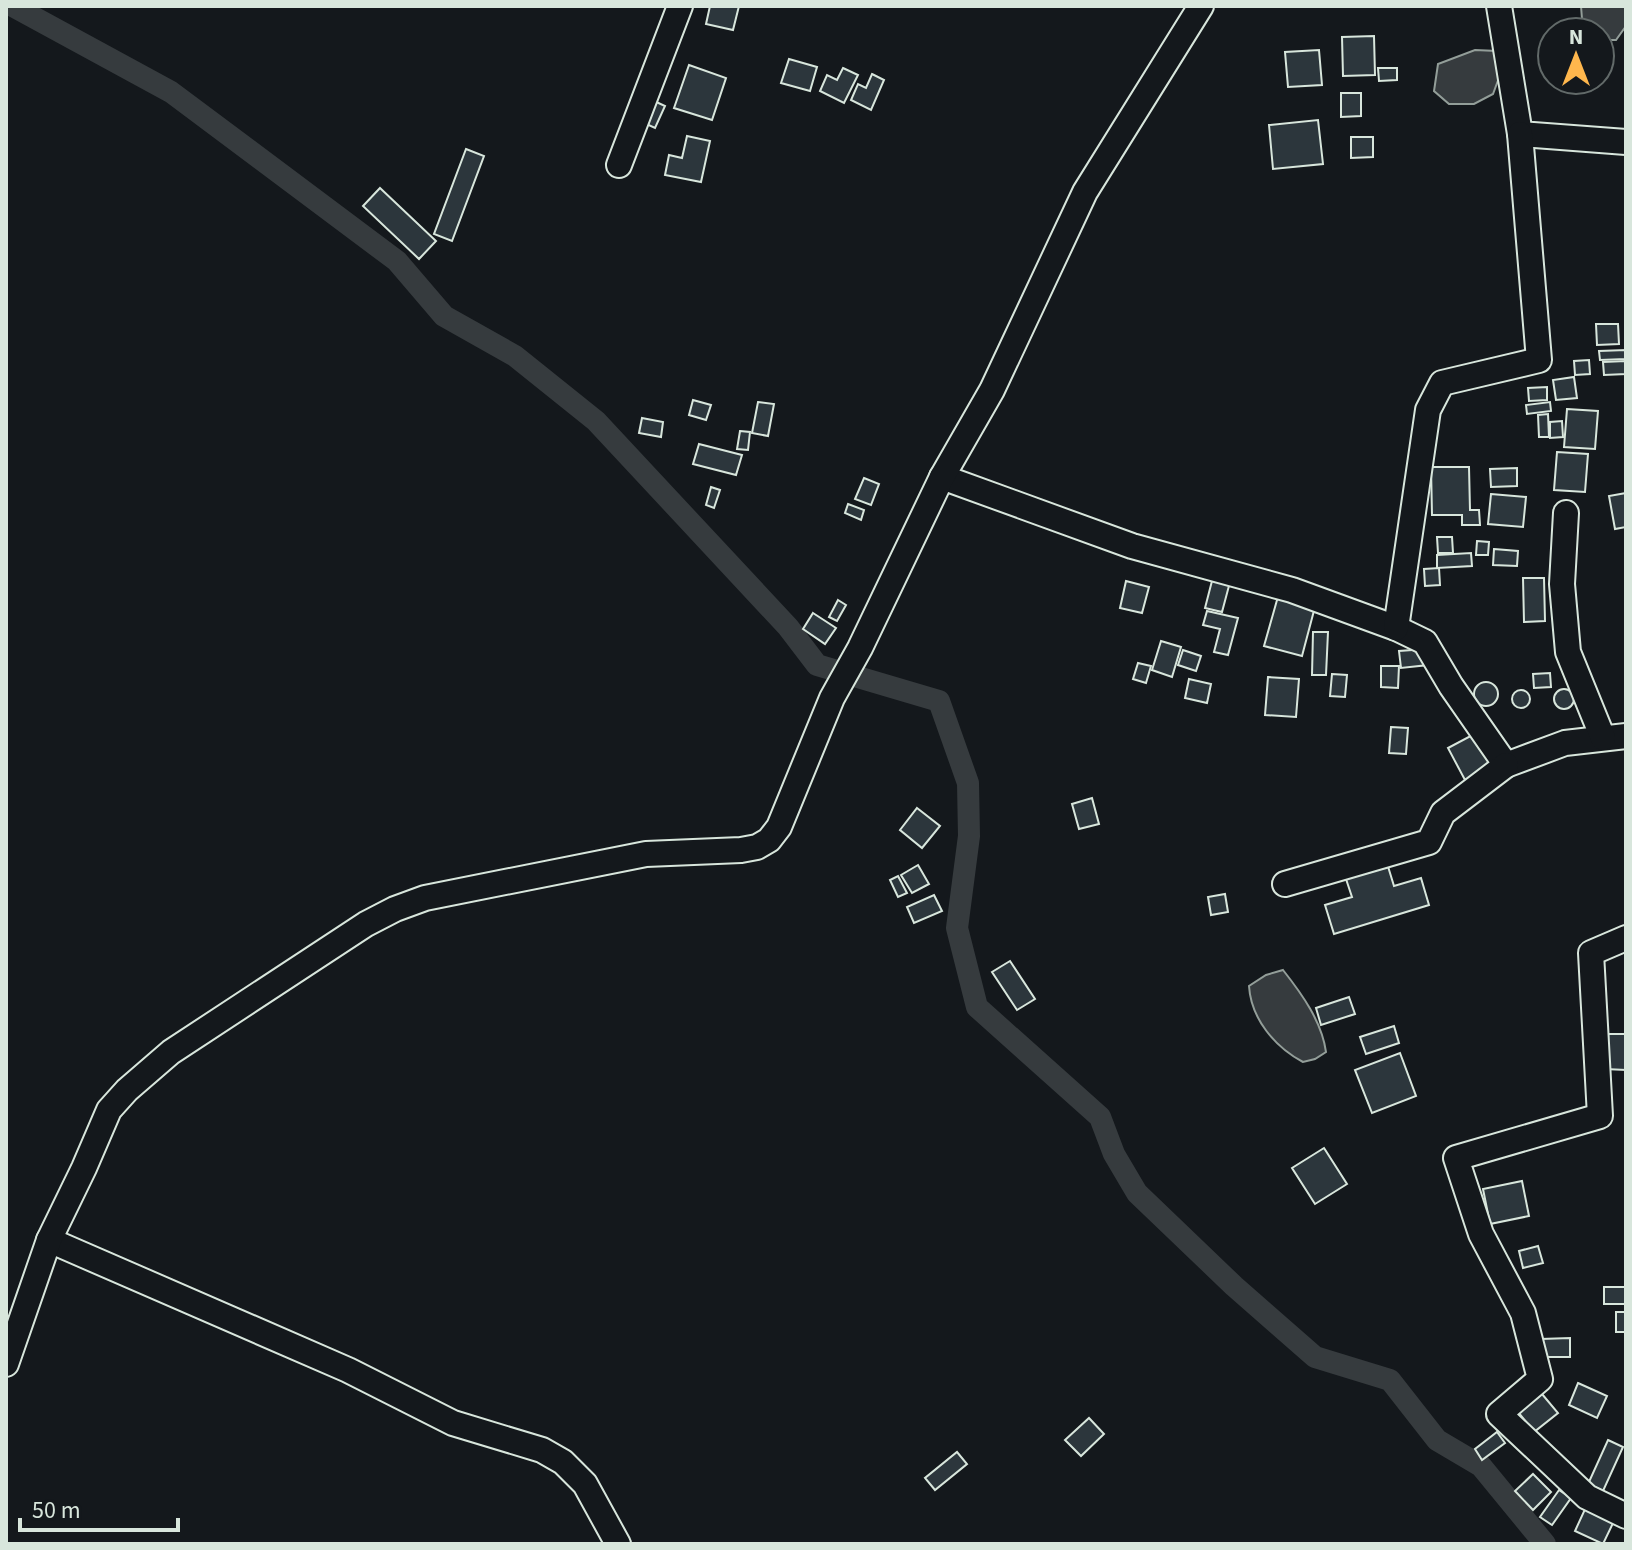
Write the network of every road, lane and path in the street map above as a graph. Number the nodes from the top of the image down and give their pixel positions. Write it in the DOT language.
graph roads {
  1 [pos="680,6"];
  2 [pos="1201,6"];
  3 [pos="1499,6"];
  4 [pos="1520,134"];
  5 [pos="1626,142"];
  6 [pos="619,165"];
  7 [pos="942,477"];
  8 [pos="1566,513"];
  9 [pos="1396,628"];
  10 [pos="1614,737"];
  11 [pos="1506,765"];
  12 [pos="1285,884"];
  13 [pos="1626,938"];
  14 [pos="49,1240"];
  15 [pos="6,1364"];
  16 [pos="1626,1516"];
  17 [pos="618,1544"];
  1 -- 6 [label="street"];
  2 -- 7 [label="street"];
  3 -- 4 [label="street"];
  4 -- 5 [label="street"];
  4 -- 9 [label="street"];
  7 -- 9 [label="street"];
  7 -- 14 [label="street"];
  8 -- 10 [label="street"];
  9 -- 11 [label="street"];
  10 -- 11 [label="street"];
  11 -- 12 [label="street"];
  13 -- 16 [label="street"];
  14 -- 15 [label="street"];
  14 -- 17 [label="street"];
}
